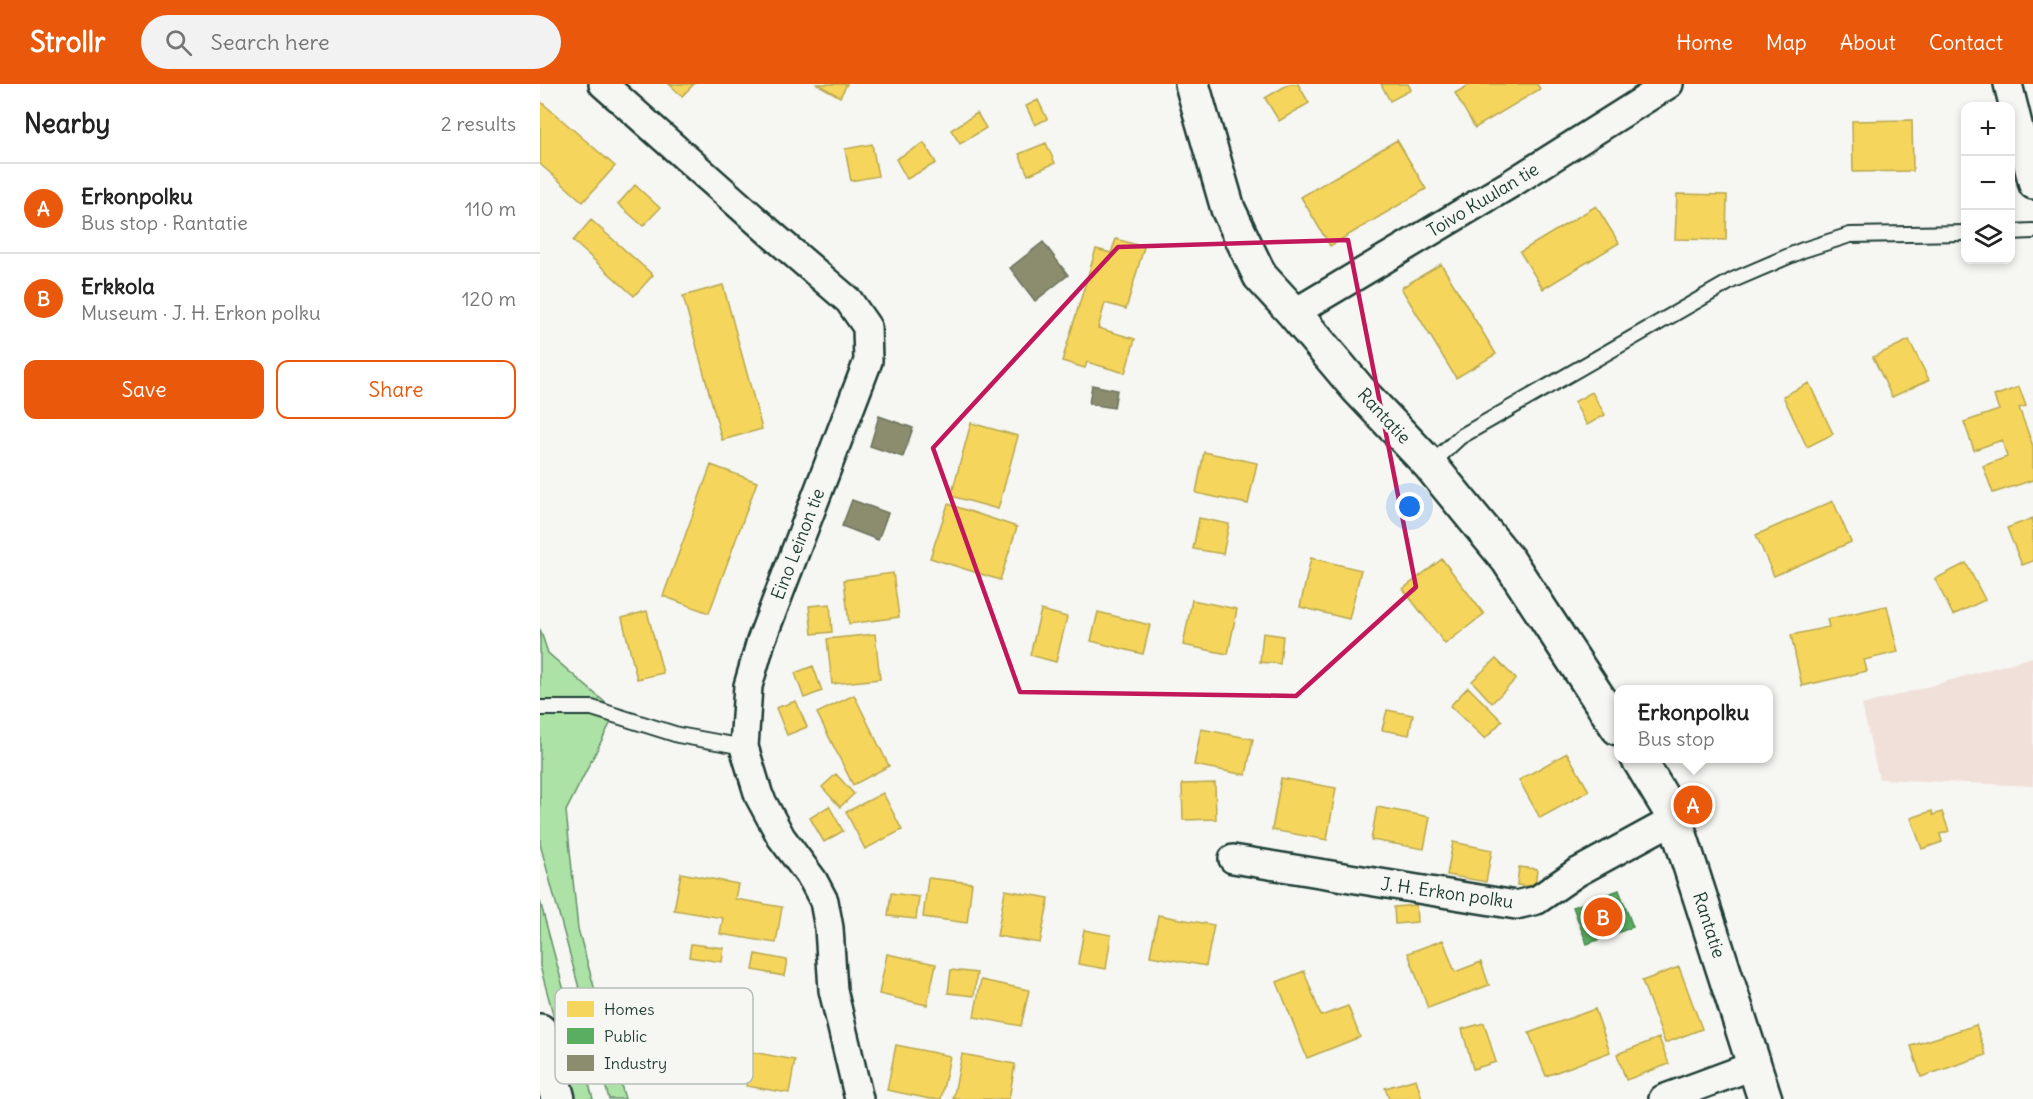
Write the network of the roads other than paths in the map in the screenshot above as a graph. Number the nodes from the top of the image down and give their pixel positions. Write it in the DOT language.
graph roads {
  1 [pos="603,84"];
  2 [pos="1192,84"];
  3 [pos="1669,84"];
  4 [pos="2008,84"];
  5 [pos="2033,185"];
  6 [pos="2033,231"];
  7 [pos="2015,232"];
  8 [pos="1961,233"];
  9 [pos="1294,313"];
  10 [pos="1430,465"];
  11 [pos="540,708"];
  12 [pos="1614,722"];
  13 [pos="744,747"];
  14 [pos="1640,763"];
  15 [pos="1675,819"];
  16 [pos="1233,859"];
  17 [pos="540,1031"];
  18 [pos="1755,1065"];
  19 [pos="558,1099"];
  20 [pos="859,1099"];
  21 [pos="1663,1099"];
  22 [pos="1765,1099"];
  1 -- 13 [label="street, Eino Leinon tie"];
  2 -- 9 [label="street, Rantatie"];
  3 -- 9 [label="street, Toivo Kuulan tie"];
  4 -- 5 [label="street"];
  6 -- 7 [label="lane"];
  8 -- 10 [label="lane"];
  9 -- 10 [label="street, Rantatie"];
  10 -- 12 [label="street, Rantatie"];
  11 -- 13 [label="lane"];
  13 -- 20 [label="street, Eino Leinon tie"];
  14 -- 15 [label="street, Rantatie"];
  15 -- 16 [label="street, J. H. Erkon polku"];
  15 -- 18 [label="street, Rantatie"];
  17 -- 19 [label="street"];
  18 -- 21 [label="street"];
  18 -- 22 [label="street, Rantatie"];
}
